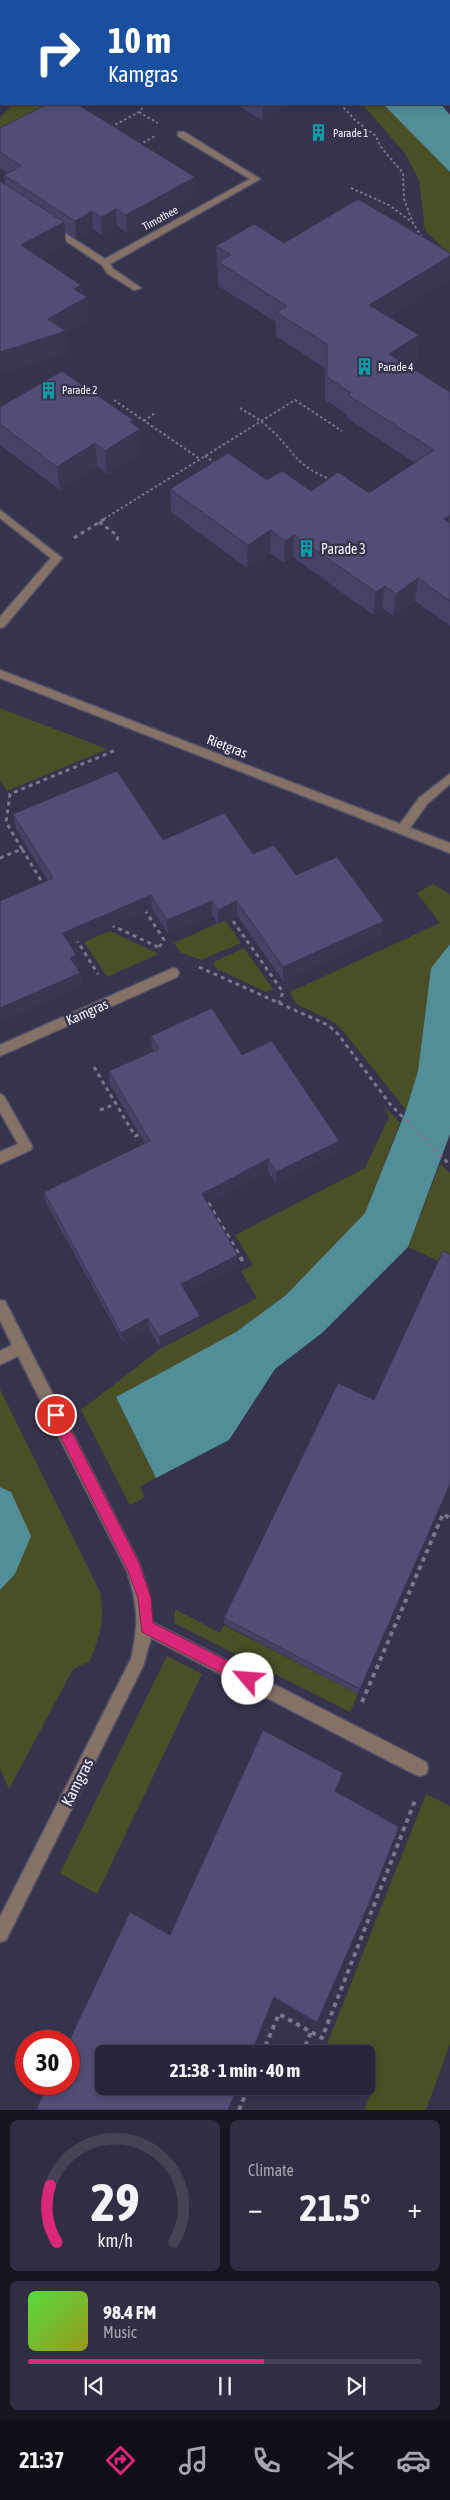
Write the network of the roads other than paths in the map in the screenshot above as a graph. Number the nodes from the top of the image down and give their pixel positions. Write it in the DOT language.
graph roads {
  1 [pos="181,134"];
  2 [pos="46,225"];
  3 [pos="105,264"];
  4 [pos="137,288"];
  5 [pos="0,513"];
  6 [pos="0,624"];
  7 [pos="0,674"];
  8 [pos="450,778"];
  9 [pos="403,829"];
  10 [pos="448,846"];
  11 [pos="173,973"];
  12 [pos="0,1051"];
  13 [pos="0,1100"];
  14 [pos="0,1158"];
  15 [pos="0,1306"];
  16 [pos="22,1347"];
  17 [pos="0,1358"];
  18 [pos="146,1627"];
  19 [pos="420,1768"];
  20 [pos="0,1934"];
  1 -- 3 [label="street, Timothee"];
  2 -- 3 [label="street"];
  3 -- 4 [label="street"];
  5 -- 6 [label="street"];
  7 -- 9 [label="street, Rietgras"];
  8 -- 9 [label="street"];
  9 -- 10 [label="street, Rietgras"];
  11 -- 12 [label="street, Kamgras"];
  13 -- 14 [label="street"];
  15 -- 16 [label="street, Kamgras"];
  16 -- 17 [label="street"];
  16 -- 18 [label="street, Kamgras"];
  18 -- 19 [label="street"];
  18 -- 20 [label="street, Kamgras"];
}
